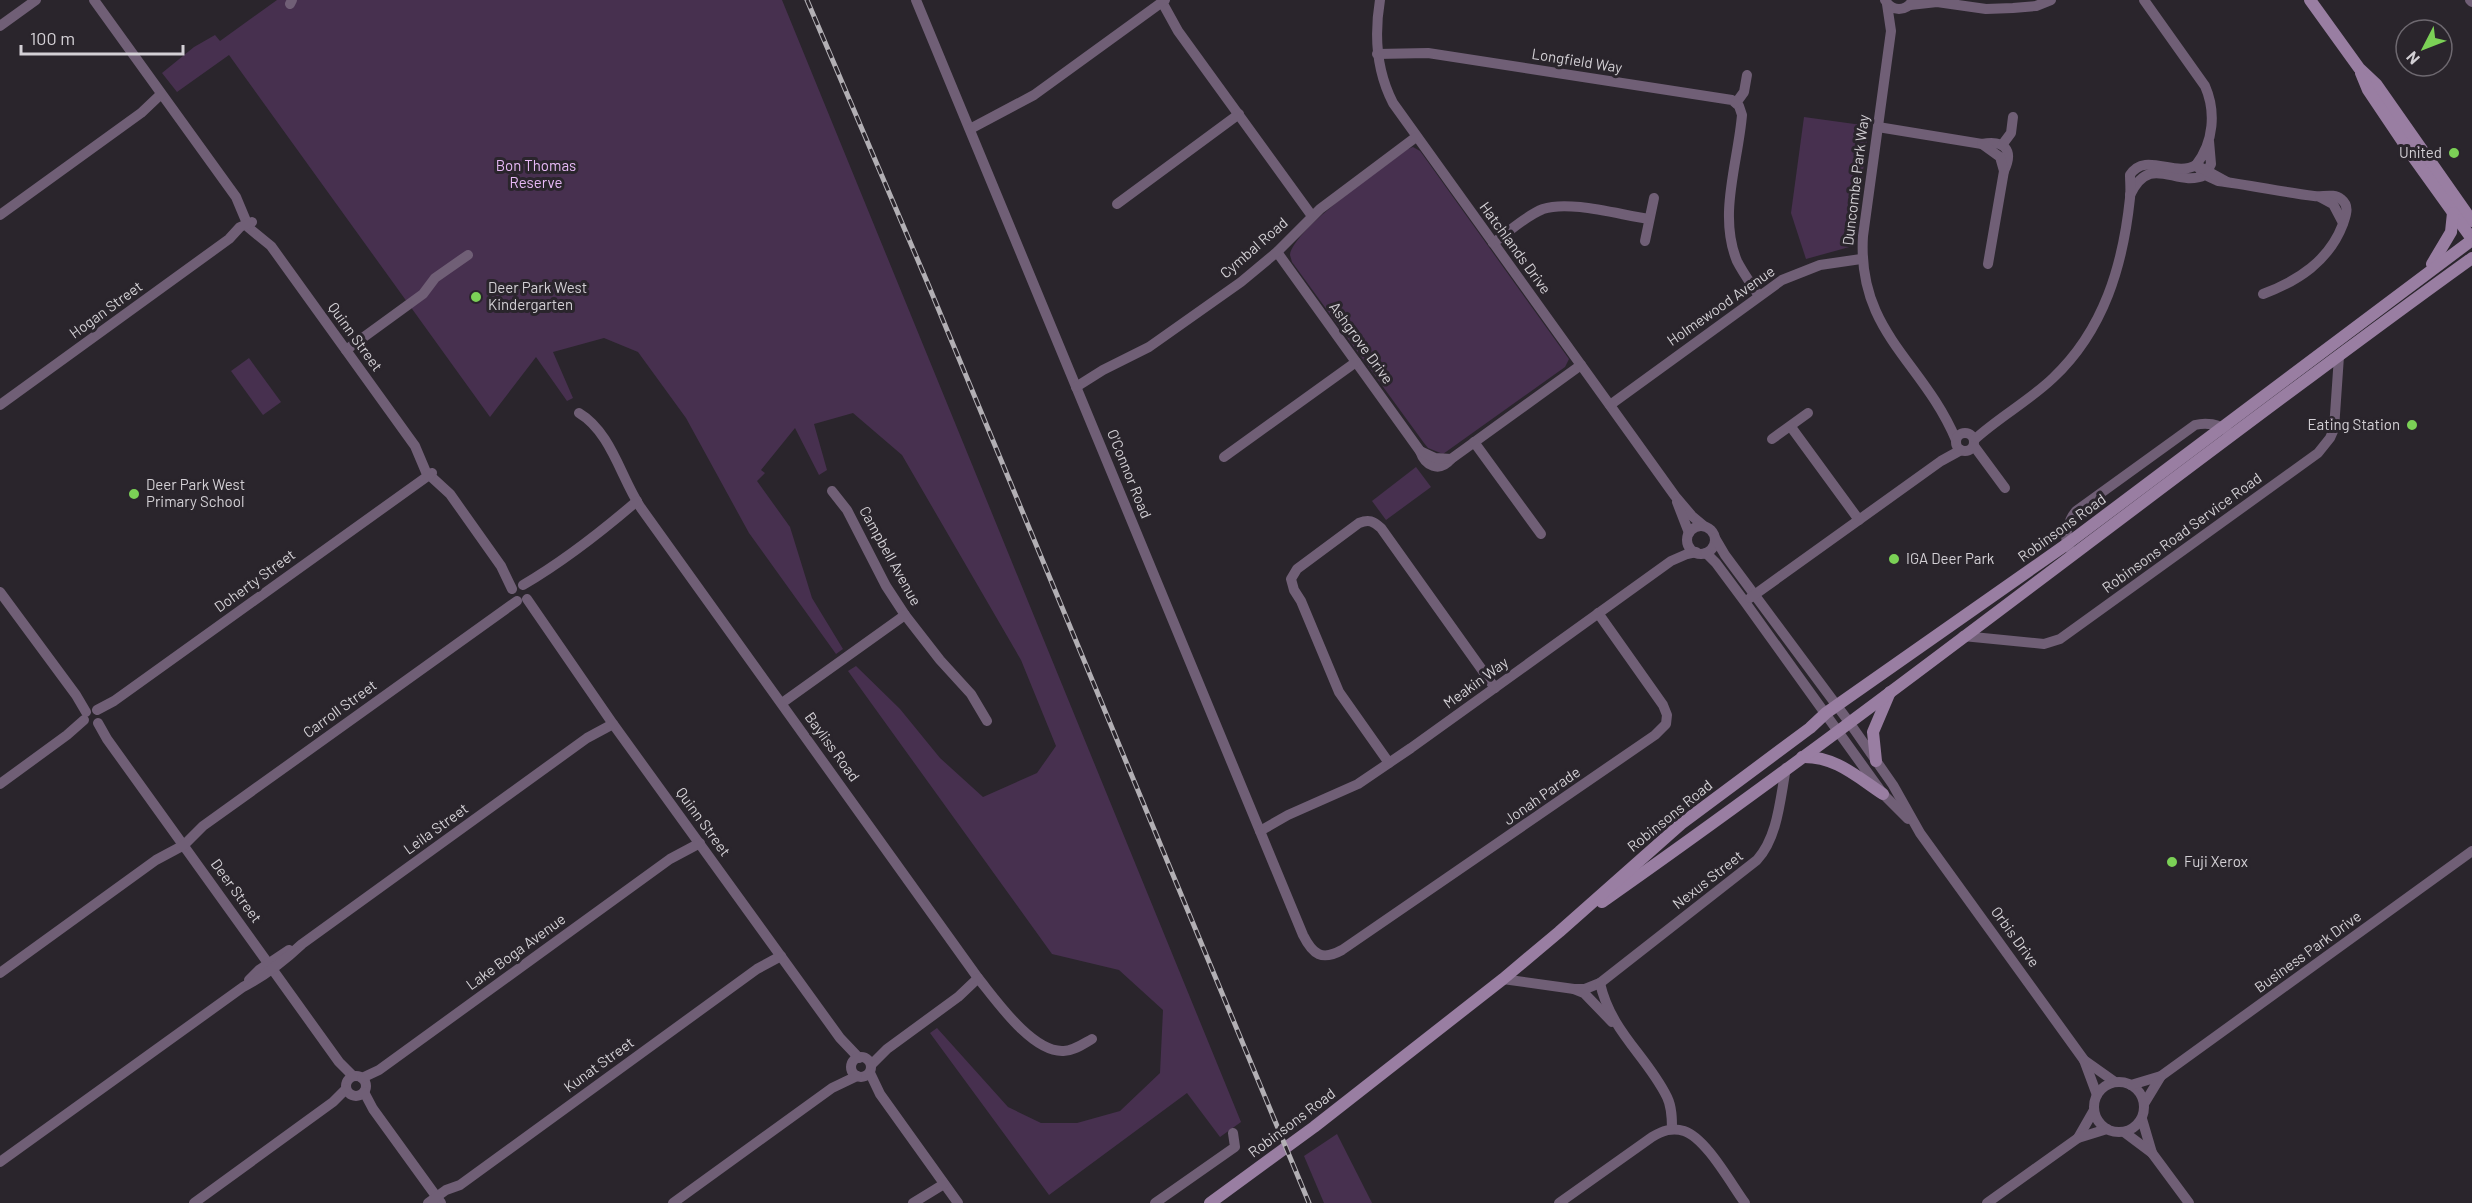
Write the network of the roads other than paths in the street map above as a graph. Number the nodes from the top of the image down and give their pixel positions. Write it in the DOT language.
graph roads {
  1 [pos="36,0"];
  2 [pos="94,0"];
  3 [pos="918,0"];
  4 [pos="1380,0"];
  5 [pos="2051,0"];
  6 [pos="2144,0"];
  7 [pos="2310,0"];
  8 [pos="1935,1"];
  9 [pos="1885,2"];
  10 [pos="1161,3"];
  11 [pos="1910,4"];
  12 [pos="0,26"];
  13 [pos="1891,31"];
  14 [pos="1378,58"];
  15 [pos="2359,68"];
  16 [pos="1747,75"];
  17 [pos="163,97"];
  18 [pos="1736,103"];
  19 [pos="1239,114"];
  20 [pos="2013,117"];
  21 [pos="968,125"];
  22 [pos="1878,127"];
  23 [pos="1416,137"];
  24 [pos="2209,141"];
  25 [pos="1982,144"];
  26 [pos="2002,145"];
  27 [pos="2196,165"];
  28 [pos="2004,171"];
  29 [pos="2207,173"];
  30 [pos="2442,180"];
  31 [pos="2130,195"];
  32 [pos="1654,198"];
  33 [pos="1118,204"];
  34 [pos="2472,207"];
  35 [pos="2453,213"];
  36 [pos="0,215"];
  37 [pos="1312,216"];
  38 [pos="1649,219"];
  39 [pos="2472,221"];
  40 [pos="250,224"];
  41 [pos="2472,239"];
  42 [pos="1645,241"];
  43 [pos="1493,243"];
  44 [pos="1276,252"];
  45 [pos="468,255"];
  46 [pos="2472,258"];
  47 [pos="1861,259"];
  48 [pos="1988,264"];
  49 [pos="2422,277"];
  50 [pos="2262,294"];
  51 [pos="1759,296"];
  52 [pos="346,350"];
  53 [pos="2339,356"];
  54 [pos="1356,362"];
  55 [pos="1581,365"];
  56 [pos="1074,382"];
  57 [pos="0,405"];
  58 [pos="1610,405"];
  59 [pos="579,413"];
  60 [pos="1808,413"];
  61 [pos="1791,427"];
  62 [pos="2227,431"];
  63 [pos="1772,440"];
  64 [pos="1474,442"];
  65 [pos="1965,442"];
  66 [pos="1224,457"];
  67 [pos="429,473"];
  68 [pos="2005,489"];
  69 [pos="832,491"];
  70 [pos="1675,496"];
  71 [pos="639,504"];
  72 [pos="1859,520"];
  73 [pos="1704,526"];
  74 [pos="1541,534"];
  75 [pos="1688,536"];
  76 [pos="1715,538"];
  77 [pos="2069,549"];
  78 [pos="1701,553"];
  79 [pos="1671,561"];
  80 [pos="520,593"];
  81 [pos="1755,594"];
  82 [pos="1,595"];
  83 [pos="1745,602"];
  84 [pos="1598,613"];
  85 [pos="905,615"];
  86 [pos="1963,636"];
  87 [pos="1495,688"];
  88 [pos="1891,691"];
  89 [pos="782,703"];
  90 [pos="1831,710"];
  91 [pos="92,717"];
  92 [pos="610,720"];
  93 [pos="987,721"];
  94 [pos="1849,722"];
  95 [pos="1838,730"];
  96 [pos="1801,757"];
  97 [pos="1876,761"];
  98 [pos="1389,763"];
  99 [pos="1786,768"];
  100 [pos="0,783"];
  101 [pos="1883,794"];
  102 [pos="1258,826"];
  103 [pos="1920,833"];
  104 [pos="697,839"];
  105 [pos="182,842"];
  106 [pos="2472,851"];
  107 [pos="1559,932"];
  108 [pos="778,953"];
  109 [pos="1320,955"];
  110 [pos="271,966"];
  111 [pos="0,973"];
  112 [pos="1503,979"];
  113 [pos="980,981"];
  114 [pos="1600,983"];
  115 [pos="1574,989"];
  116 [pos="1620,1030"];
  117 [pos="1092,1039"];
  118 [pos="2084,1060"];
  119 [pos="861,1067"];
  120 [pos="2161,1076"];
  121 [pos="2115,1082"];
  122 [pos="2131,1085"];
  123 [pos="356,1086"];
  124 [pos="2097,1095"];
  125 [pos="2144,1104"];
  126 [pos="2094,1110"];
  127 [pos="2142,1119"];
  128 [pos="1672,1129"];
  129 [pos="2107,1129"];
  130 [pos="2124,1132"];
  131 [pos="1233,1133"];
  132 [pos="2078,1138"];
  133 [pos="2152,1153"];
  134 [pos="0,1162"];
  135 [pos="942,1181"];
  136 [pos="916,1200"];
  137 [pos="438,1202"];
  138 [pos="194,1203"];
  139 [pos="673,1203"];
  140 [pos="958,1203"];
  141 [pos="1155,1203"];
  142 [pos="1210,1203"];
  143 [pos="1559,1203"];
  144 [pos="1744,1203"];
  145 [pos="1987,1203"];
  146 [pos="2189,1203"];
  1 -- 12 [label="street"];
  2 -- 17 [label="street, Quinn Street"];
  3 -- 21 [label="street, O'Connor Road"];
  4 -- 14 [label="street, Hatchlands Drive"];
  5 -- 8 [label="street"];
  6 -- 24 [label="street"];
  7 -- 15 [label="main road"];
  8 -- 11 [label="street"];
  9 -- 11 [label="street"];
  9 -- 13 [label="street, Duncombe Park Way"];
  10 -- 19 [label="street"];
  10 -- 21 [label="street"];
  11 -- 13 [label="street, Duncombe Park Way"];
  13 -- 22 [label="street, Duncombe Park Way"];
  14 -- 18 [label="street, Longfield Way"];
  14 -- 23 [label="street, Hatchlands Drive"];
  15 -- 30 [label="main road"];
  15 -- 35 [label="main road"];
  16 -- 18 [label="street"];
  17 -- 36 [label="street"];
  17 -- 40 [label="street, Quinn Street"];
  18 -- 51 [label="street"];
  19 -- 33 [label="street"];
  19 -- 37 [label="street"];
  20 -- 26 [label="street"];
  21 -- 56 [label="street, O'Connor Road"];
  22 -- 25 [label="street"];
  22 -- 47 [label="street, Duncombe Park Way"];
  23 -- 37 [label="street, Cymbal Road"];
  23 -- 43 [label="street, Hatchlands Drive"];
  24 -- 27 [label="street"];
  24 -- 29 [label="street"];
  25 -- 26 [label="street"];
  25 -- 28 [label="street"];
  26 -- 28 [label="street"];
  27 -- 29 [label="street"];
  27 -- 31 [label="street"];
  28 -- 48 [label="street"];
  29 -- 31 [label="street"];
  29 -- 50 [label="street"];
  30 -- 34 [label="main road"];
  30 -- 39 [label="main road"];
  31 -- 65 [label="street"];
  32 -- 38 [label="street"];
  35 -- 41 [label="main road"];
  35 -- 49 [label="main road"];
  37 -- 44 [label="street, Cymbal Road"];
  38 -- 42 [label="street"];
  38 -- 43 [label="street"];
  40 -- 52 [label="street, Quinn Street"];
  40 -- 57 [label="street, Hogan Street"];
  41 -- 49 [label="main road, Robinsons Road"];
  43 -- 55 [label="street, Hatchlands Drive"];
  44 -- 54 [label="street, Ashgrove Drive"];
  44 -- 56 [label="street, Cymbal Road"];
  45 -- 52 [label="street"];
  46 -- 53 [label="main road, Robinsons Road"];
  47 -- 51 [label="street, Holmewood Avenue"];
  47 -- 65 [label="street, Duncombe Park Way"];
  49 -- 62 [label="main road, Robinsons Road"];
  51 -- 58 [label="street, Holmewood Avenue"];
  52 -- 67 [label="street, Quinn Street"];
  53 -- 62 [label="main road, Robinsons Road"];
  53 -- 86 [label="street, Robinsons Road Service Road"];
  54 -- 64 [label="street, Ashgrove Drive"];
  54 -- 66 [label="street"];
  55 -- 58 [label="street, Hatchlands Drive"];
  55 -- 64 [label="street, Ashgrove Drive"];
  56 -- 102 [label="street, O'Connor Road"];
  58 -- 70 [label="street, Hatchlands Drive"];
  59 -- 71 [label="street, Bayliss Road"];
  60 -- 61 [label="street"];
  61 -- 63 [label="street"];
  61 -- 72 [label="street"];
  62 -- 77 [label="main road, Robinsons Road"];
  62 -- 77 [label="street"];
  64 -- 74 [label="street"];
  65 -- 68 [label="street, Duncombe Park Way"];
  65 -- 72 [label="street"];
  67 -- 80 [label="street, Quinn Street"];
  67 -- 91 [label="street, Doherty Street"];
  69 -- 85 [label="street, Campbell Avenue"];
  70 -- 73 [label="street, Hatchlands Drive"];
  70 -- 75 [label="street, Hatchlands Drive"];
  71 -- 80 [label="street, Carroll Street"];
  71 -- 89 [label="street, Bayliss Road"];
  72 -- 81 [label="street"];
  73 -- 75 [label="street"];
  73 -- 76 [label="street"];
  75 -- 78 [label="street"];
  75 -- 79 [label="street, Meakin Way"];
  76 -- 78 [label="street"];
  76 -- 81 [label="street"];
  77 -- 86 [label="main road, Robinsons Road"];
  77 -- 90 [label="main road, Robinsons Road"];
  78 -- 79 [label="street, Meakin Way"];
  78 -- 83 [label="street"];
  79 -- 84 [label="street, Meakin Way"];
  80 -- 92 [label="street, Quinn Street"];
  80 -- 105 [label="street, Carroll Street"];
  81 -- 83 [label="street"];
  81 -- 90 [label="street"];
  82 -- 91 [label="street, Deer Street"];
  83 -- 90 [label="street"];
  84 -- 87 [label="street, Meakin Way"];
  84 -- 109 [label="street, Jonah Parade"];
  85 -- 89 [label="street"];
  85 -- 93 [label="street, Campbell Avenue"];
  86 -- 88 [label="main road, Robinsons Road"];
  87 -- 98 [label="street, Meakin Way"];
  87 -- 98 [label="street"];
  88 -- 94 [label="main road, Robinsons Road"];
  88 -- 97 [label="main road"];
  89 -- 113 [label="street, Bayliss Road"];
  90 -- 94 [label="street, Orbis Drive"];
  90 -- 95 [label="street, Orbis Drive"];
  90 -- 107 [label="main road, Robinsons Road"];
  91 -- 100 [label="street, Doherty Street"];
  91 -- 105 [label="street, Deer Street"];
  92 -- 104 [label="street, Quinn Street"];
  92 -- 110 [label="street, Leila Street"];
  94 -- 95 [label="main road, Robinsons Road"];
  94 -- 97 [label="street, Orbis Drive"];
  95 -- 96 [label="main road, Robinsons Road"];
  95 -- 101 [label="street, Orbis Drive"];
  96 -- 99 [label="main road, Robinsons Road"];
  96 -- 101 [label="main road"];
  97 -- 103 [label="street, Orbis Drive"];
  98 -- 102 [label="street, Meakin Way"];
  99 -- 107 [label="main road, Robinsons Road"];
  99 -- 114 [label="street, Nexus Street"];
  101 -- 103 [label="street, Orbis Drive"];
  102 -- 109 [label="street, O'Connor Road"];
  103 -- 118 [label="street, Orbis Drive"];
  104 -- 108 [label="street, Quinn Street"];
  104 -- 123 [label="street, Lake Boga Avenue"];
  105 -- 110 [label="street, Deer Street"];
  105 -- 111 [label="street, Carroll Street"];
  106 -- 120 [label="street, Business Park Drive"];
  107 -- 112 [label="main road, Robinsons Road"];
  108 -- 119 [label="street, Quinn Street"];
  108 -- 137 [label="street, Kunat Street"];
  110 -- 123 [label="street, Deer Street"];
  110 -- 134 [label="street, Leila Street"];
  112 -- 115 [label="street, Nexus Street"];
  112 -- 142 [label="main road, Robinsons Road"];
  113 -- 117 [label="street, Bayliss Road"];
  113 -- 119 [label="street"];
  114 -- 115 [label="street, Nexus Street"];
  114 -- 116 [label="street, Nexus Street"];
  115 -- 116 [label="street, Nexus Street"];
  116 -- 128 [label="street, Nexus Street"];
  118 -- 121 [label="street, Orbis Drive"];
  118 -- 124 [label="street, Orbis Drive"];
  119 -- 135 [label="street, Quinn Street"];
  119 -- 139 [label="street"];
  120 -- 122 [label="street, Business Park Drive"];
  120 -- 125 [label="street, Business Park Drive"];
  121 -- 122 [label="street"];
  121 -- 124 [label="street"];
  122 -- 125 [label="street"];
  123 -- 137 [label="street, Deer Street"];
  123 -- 138 [label="street, Lake Boga Avenue"];
  124 -- 126 [label="street"];
  125 -- 127 [label="street"];
  126 -- 129 [label="street"];
  126 -- 132 [label="street"];
  127 -- 130 [label="street"];
  127 -- 133 [label="street"];
  128 -- 143 [label="street"];
  128 -- 144 [label="street"];
  129 -- 130 [label="street"];
  129 -- 132 [label="street"];
  130 -- 133 [label="street"];
  131 -- 141 [label="street, Robinsons Road"];
  132 -- 145 [label="street"];
  133 -- 146 [label="street"];
  135 -- 136 [label="street"];
  135 -- 140 [label="street, Quinn Street"];
}
